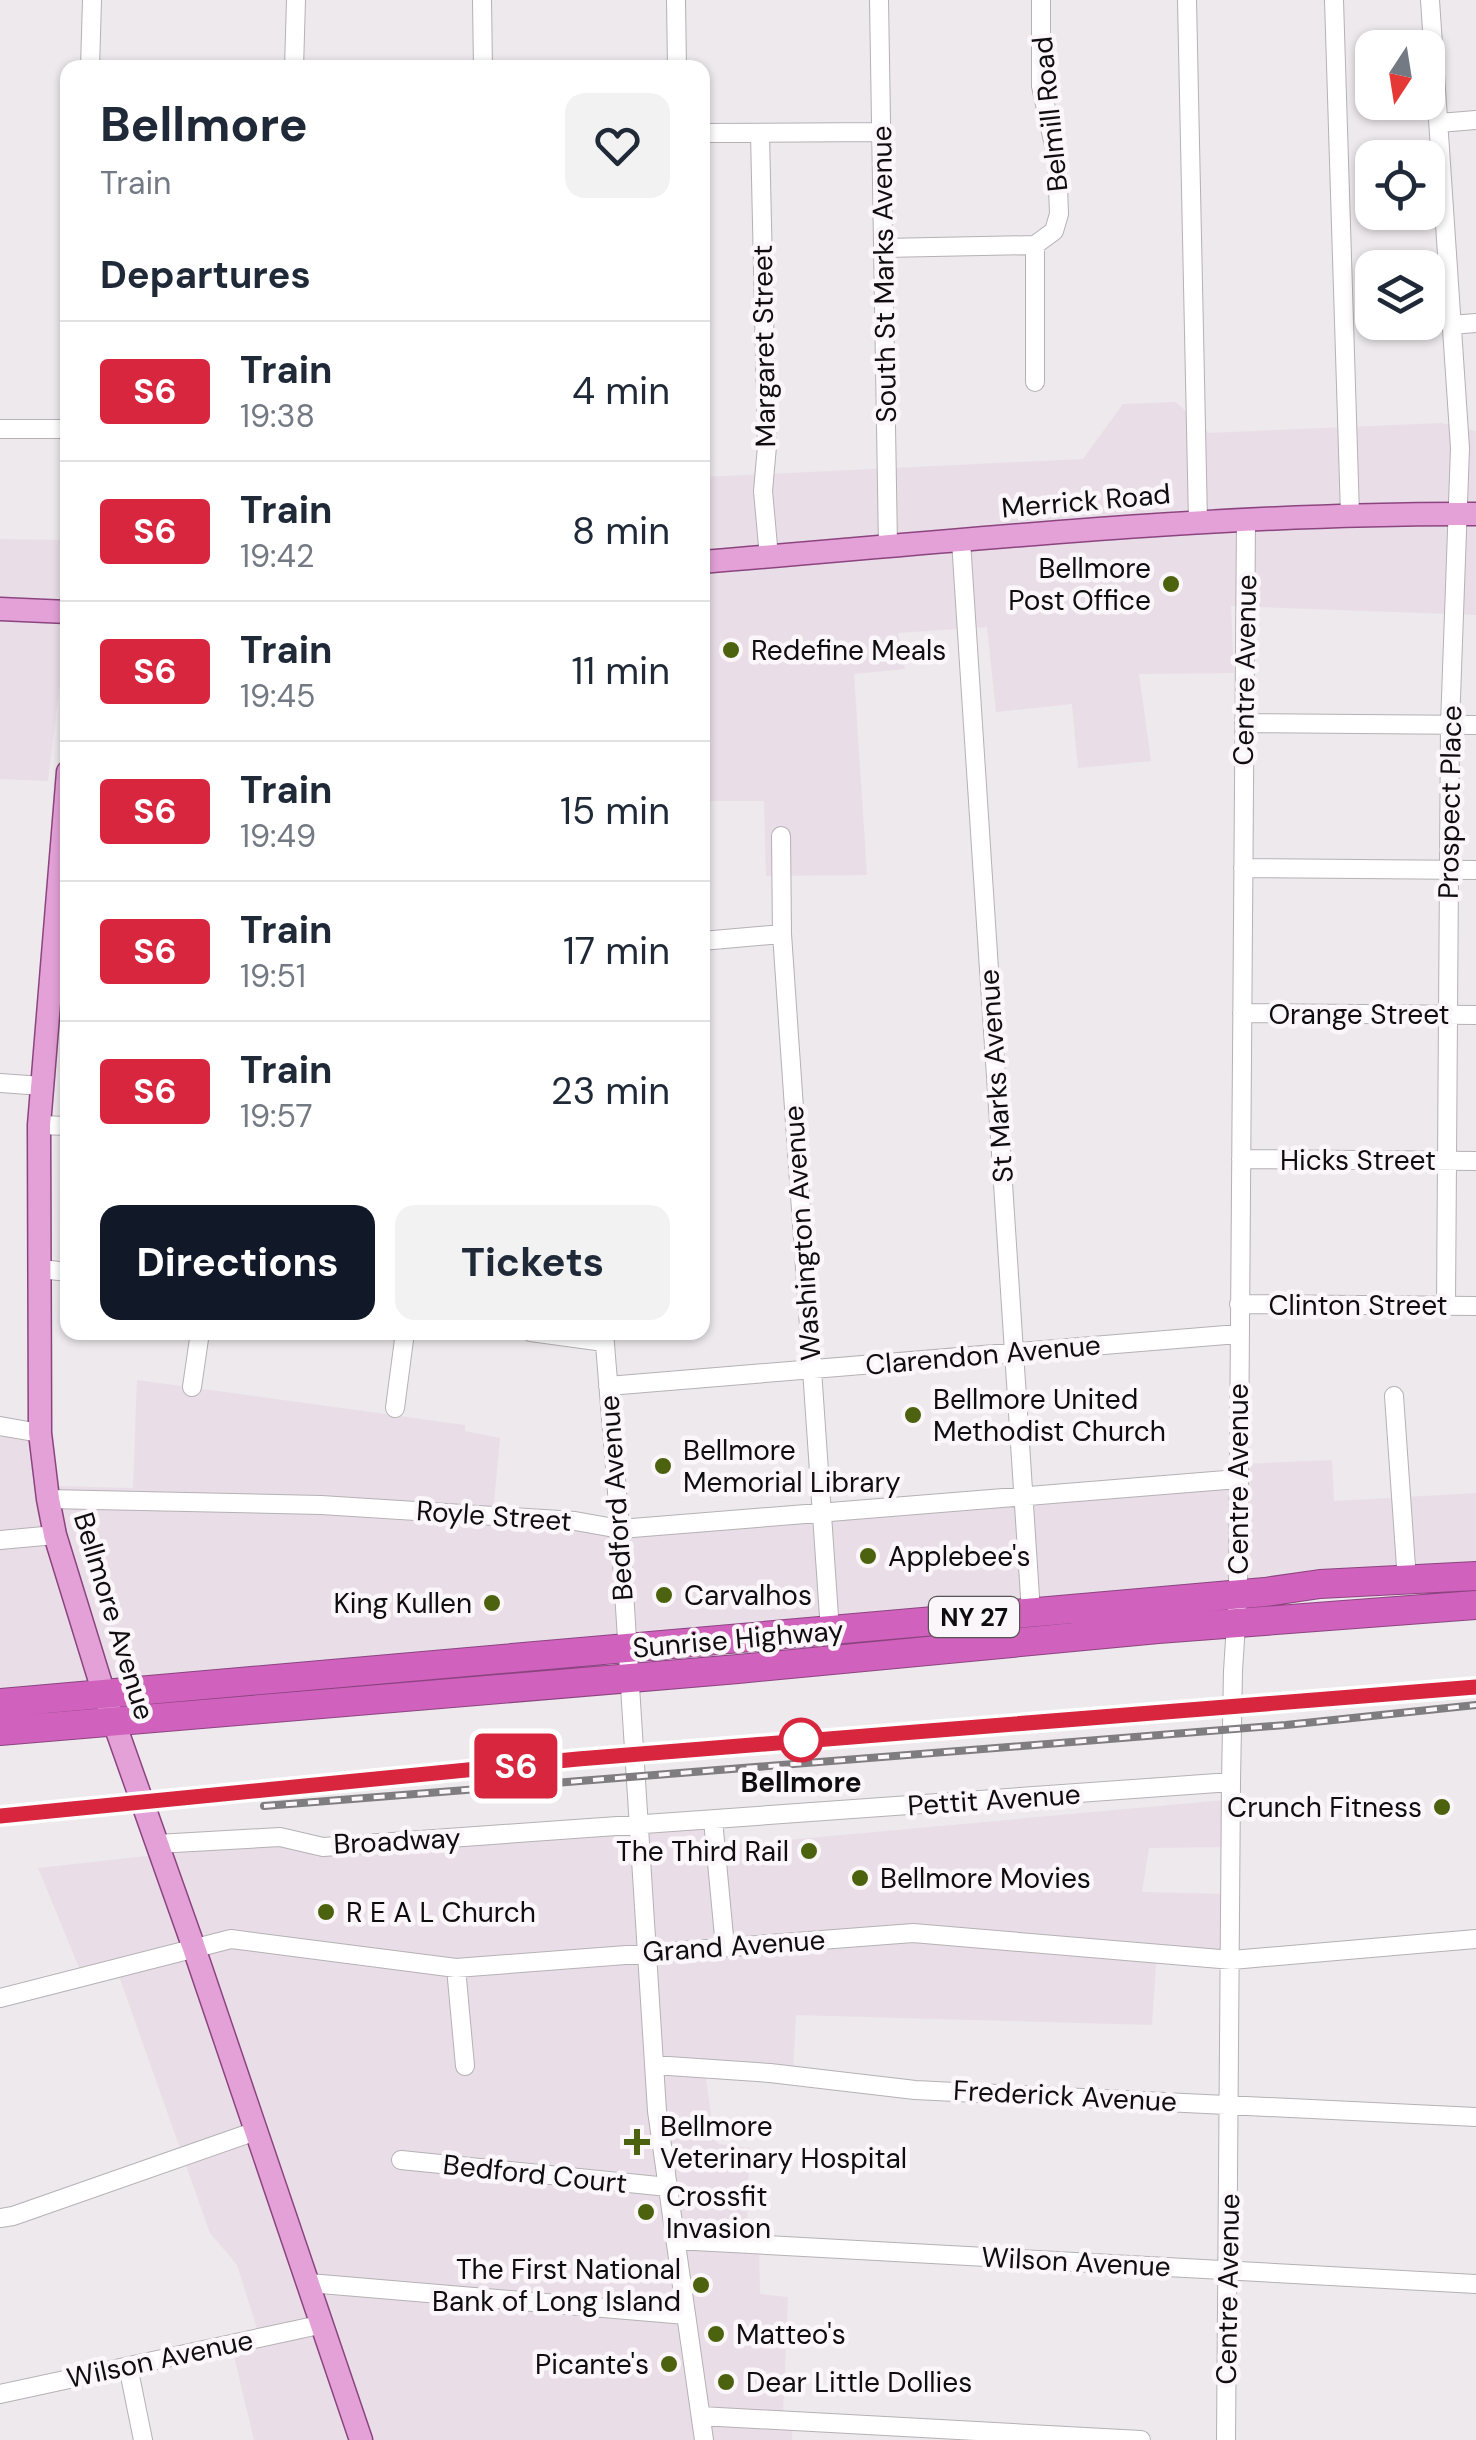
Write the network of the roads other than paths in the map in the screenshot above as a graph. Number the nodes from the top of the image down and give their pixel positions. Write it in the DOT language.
graph roads {
  1 [pos="92,0"];
  2 [pos="296,0"];
  3 [pos="482,0"];
  4 [pos="676,0"];
  5 [pos="879,0"];
  6 [pos="1040,0"];
  7 [pos="1187,0"];
  8 [pos="1334,0"];
  9 [pos="1430,0"];
  10 [pos="90,60"];
  11 [pos="294,60"];
  12 [pos="483,60"];
  13 [pos="677,60"];
  14 [pos="1476,120"];
  15 [pos="1439,123"];
  16 [pos="882,132"];
  17 [pos="710,133"];
  18 [pos="760,134"];
  19 [pos="1034,246"];
  20 [pos="884,248"];
  21 [pos="1476,323"];
  22 [pos="1452,325"];
  23 [pos="1035,382"];
  24 [pos="0,429"];
  25 [pos="60,429"];
  26 [pos="1466,514"];
  27 [pos="1350,515"];
  28 [pos="1246,519"];
  29 [pos="1198,522"];
  30 [pos="961,541"];
  31 [pos="888,547"];
  32 [pos="769,557"];
  33 [pos="710,561"];
  34 [pos="0,609"];
  35 [pos="60,612"];
  36 [pos="1244,724"];
  37 [pos="1450,725"];
  38 [pos="1476,725"];
  39 [pos="781,836"];
  40 [pos="1243,868"];
  41 [pos="60,869"];
  42 [pos="1449,870"];
  43 [pos="1476,870"];
  44 [pos="782,934"];
  45 [pos="710,940"];
  46 [pos="1242,1013"];
  47 [pos="1448,1014"];
  48 [pos="1476,1015"];
  49 [pos="0,1083"];
  50 [pos="42,1086"];
  51 [pos="39,1125"];
  52 [pos="60,1126"];
  53 [pos="1241,1159"];
  54 [pos="1447,1160"];
  55 [pos="1476,1160"];
  56 [pos="41,1269"];
  57 [pos="60,1271"];
  58 [pos="1240,1304"];
  59 [pos="1446,1306"];
  60 [pos="1476,1306"];
  61 [pos="1238,1334"];
  62 [pos="199,1340"];
  63 [pos="404,1340"];
  64 [pos="604,1340"];
  65 [pos="1015,1353"];
  66 [pos="812,1369"];
  67 [pos="608,1386"];
  68 [pos="192,1387"];
  69 [pos="1394,1396"];
  70 [pos="395,1408"];
  71 [pos="0,1426"];
  72 [pos="40,1433"];
  73 [pos="1238,1479"];
  74 [pos="1024,1497"];
  75 [pos="48,1499"];
  76 [pos="822,1514"];
  77 [pos="620,1528"];
  78 [pos="55,1535"];
  79 [pos="0,1540"];
  80 [pos="1476,1576"];
  81 [pos="1407,1581"];
  82 [pos="1238,1593"];
  83 [pos="1476,1605"];
  84 [pos="1031,1612"];
  85 [pos="1236,1624"];
  86 [pos="830,1630"];
  87 [pos="627,1649"];
  88 [pos="628,1678"];
  89 [pos="104,1694"];
  90 [pos="0,1703"];
  91 [pos="114,1722"];
  92 [pos="0,1732"];
  93 [pos="1231,1782"];
  94 [pos="713,1820"];
  95 [pos="638,1826"];
  96 [pos="157,1844"];
  97 [pos="1476,1939"];
  98 [pos="725,1947"];
  99 [pos="194,1948"];
  100 [pos="646,1953"];
  101 [pos="1232,1960"];
  102 [pos="456,1968"];
  103 [pos="0,1998"];
  104 [pos="654,2065"];
  105 [pos="464,2066"];
  106 [pos="1230,2104"];
  107 [pos="1476,2116"];
  108 [pos="256,2131"];
  109 [pos="401,2160"];
  110 [pos="668,2187"];
  111 [pos="0,2218"];
  112 [pos="676,2240"];
  113 [pos="1228,2270"];
  114 [pos="309,2284"];
  115 [pos="1476,2284"];
  116 [pos="686,2315"];
  117 [pos="320,2325"];
  118 [pos="128,2366"];
  119 [pos="0,2394"];
  120 [pos="701,2416"];
  121 [pos="143,2440"];
  122 [pos="360,2440"];
  123 [pos="704,2440"];
  124 [pos="1141,2440"];
  125 [pos="1226,2440"];
  1 -- 10 [label="street"];
  2 -- 11 [label="street"];
  3 -- 12 [label="street"];
  4 -- 13 [label="street"];
  5 -- 16 [label="street, South St Marks Avenue"];
  6 -- 19 [label="street, Belmill Road"];
  7 -- 29 [label="street"];
  8 -- 27 [label="street"];
  9 -- 15 [label="street, Prospect Place"];
  14 -- 15 [label="street"];
  15 -- 22 [label="street, Prospect Place"];
  16 -- 18 [label="street"];
  16 -- 20 [label="street, South St Marks Avenue"];
  17 -- 18 [label="street"];
  18 -- 32 [label="street, Margaret Street"];
  19 -- 20 [label="street"];
  19 -- 23 [label="street"];
  20 -- 31 [label="street, South St Marks Avenue"];
  21 -- 22 [label="street"];
  22 -- 26 [label="street, Prospect Place"];
  24 -- 25 [label="street"];
  26 -- 27 [label="main road, Merrick Road"];
  26 -- 37 [label="street, Prospect Place"];
  27 -- 28 [label="main road, Merrick Road"];
  28 -- 29 [label="main road, Merrick Road"];
  28 -- 36 [label="street, Centre Avenue"];
  29 -- 30 [label="main road, Merrick Road"];
  30 -- 31 [label="main road, Merrick Road"];
  30 -- 65 [label="street, St Marks Avenue"];
  31 -- 32 [label="main road, Merrick Road"];
  32 -- 33 [label="main road, Merrick Road"];
  34 -- 35 [label="main road"];
  36 -- 37 [label="street"];
  36 -- 40 [label="street, Centre Avenue"];
  37 -- 38 [label="street"];
  37 -- 42 [label="street, Prospect Place"];
  39 -- 44 [label="street, Washington Avenue"];
  40 -- 42 [label="street"];
  40 -- 46 [label="street, Centre Avenue"];
  41 -- 50 [label="main road, Bellmore Avenue"];
  42 -- 43 [label="street"];
  42 -- 47 [label="street, Prospect Place"];
  44 -- 45 [label="street"];
  44 -- 66 [label="street, Washington Avenue"];
  46 -- 47 [label="street, Orange Street"];
  46 -- 53 [label="street, Centre Avenue"];
  47 -- 48 [label="street, Orange Street"];
  47 -- 54 [label="street, Prospect Place"];
  49 -- 50 [label="street"];
  50 -- 51 [label="main road, Bellmore Avenue"];
  51 -- 52 [label="street"];
  51 -- 56 [label="main road, Bellmore Avenue"];
  53 -- 54 [label="street, Hicks Street"];
  53 -- 58 [label="street, Centre Avenue"];
  54 -- 55 [label="street, Hicks Street"];
  54 -- 59 [label="street, Prospect Place"];
  56 -- 57 [label="street"];
  56 -- 72 [label="main road, Bellmore Avenue"];
  58 -- 59 [label="street, Clinton Street"];
  58 -- 61 [label="street, Centre Avenue"];
  59 -- 60 [label="street, Clinton Street"];
  61 -- 65 [label="street, Clarendon Avenue"];
  61 -- 73 [label="street, Centre Avenue"];
  62 -- 68 [label="street"];
  63 -- 70 [label="street"];
  64 -- 67 [label="street, Bedford Avenue"];
  65 -- 66 [label="street, Clarendon Avenue"];
  65 -- 74 [label="street, St Marks Avenue"];
  66 -- 67 [label="street, Clarendon Avenue"];
  66 -- 76 [label="street, Washington Avenue"];
  67 -- 77 [label="street, Bedford Avenue"];
  69 -- 81 [label="street"];
  71 -- 72 [label="street"];
  72 -- 75 [label="main road, Bellmore Avenue"];
  73 -- 74 [label="street, Royle Street"];
  73 -- 82 [label="street, Centre Avenue"];
  74 -- 76 [label="street, Royle Street"];
  74 -- 84 [label="street, St Marks Avenue"];
  75 -- 77 [label="street, Royle Street"];
  75 -- 78 [label="main road, Bellmore Avenue"];
  76 -- 77 [label="street, Royle Street"];
  76 -- 86 [label="street, Washington Avenue"];
  77 -- 87 [label="street, Bedford Avenue"];
  78 -- 79 [label="street"];
  78 -- 89 [label="main road, Bellmore Avenue"];
  80 -- 81 [label="highway, Sunrise Highway / NY 27"];
  81 -- 82 [label="highway, Sunrise Highway / NY 27"];
  82 -- 84 [label="highway, Sunrise Highway / NY 27"];
  82 -- 85 [label="street, Centre Avenue"];
  83 -- 85 [label="highway, Sunrise Highway / NY 27"];
  84 -- 86 [label="highway, Sunrise Highway / NY 27"];
  85 -- 88 [label="highway, Sunrise Highway / NY 27"];
  85 -- 93 [label="street, Centre Avenue"];
  86 -- 87 [label="highway, Sunrise Highway / NY 27"];
  87 -- 88 [label="street, Bedford Avenue"];
  87 -- 89 [label="highway, Sunrise Highway / NY 27"];
  88 -- 91 [label="highway, Sunrise Highway / NY 27"];
  88 -- 95 [label="street, Bedford Avenue"];
  89 -- 90 [label="highway, Sunrise Highway / NY 27"];
  89 -- 91 [label="main road, Bellmore Avenue"];
  91 -- 92 [label="highway, Sunrise Highway / NY 27"];
  91 -- 96 [label="main road, Bellmore Avenue"];
  93 -- 94 [label="street, Pettit Avenue"];
  93 -- 101 [label="street, Centre Avenue"];
  94 -- 95 [label="street, Pettit Avenue"];
  94 -- 98 [label="street"];
  95 -- 96 [label="street, Broadway"];
  95 -- 100 [label="street, Bedford Avenue"];
  96 -- 99 [label="main road, Bellmore Avenue"];
  97 -- 101 [label="street, Grand Avenue"];
  98 -- 100 [label="street, Grand Avenue"];
  98 -- 101 [label="street, Grand Avenue"];
  99 -- 102 [label="street, Grand Avenue"];
  99 -- 103 [label="street, Grand Avenue"];
  99 -- 108 [label="main road, Bellmore Avenue"];
  100 -- 102 [label="street, Grand Avenue"];
  100 -- 104 [label="street, Bedford Avenue"];
  101 -- 106 [label="street, Centre Avenue"];
  102 -- 105 [label="street"];
  104 -- 106 [label="street, Frederick Avenue"];
  104 -- 110 [label="street, Bedford Avenue"];
  106 -- 107 [label="street, Frederick Avenue"];
  106 -- 113 [label="street, Centre Avenue"];
  108 -- 111 [label="street"];
  108 -- 114 [label="main road, Bellmore Avenue"];
  109 -- 110 [label="street, Bedford Court"];
  110 -- 112 [label="street, Bedford Avenue"];
  112 -- 113 [label="street, Wilson Avenue"];
  112 -- 116 [label="street, Bedford Avenue"];
  113 -- 115 [label="street, Wilson Avenue"];
  113 -- 125 [label="street, Centre Avenue"];
  114 -- 116 [label="street"];
  114 -- 117 [label="main road, Bellmore Avenue"];
  116 -- 120 [label="street, Bedford Avenue"];
  117 -- 118 [label="street, Wilson Avenue"];
  117 -- 122 [label="main road, Bellmore Avenue"];
  118 -- 119 [label="street, Wilson Avenue"];
  118 -- 121 [label="street"];
  120 -- 123 [label="street, Bedford Avenue"];
  120 -- 124 [label="street"];
}
